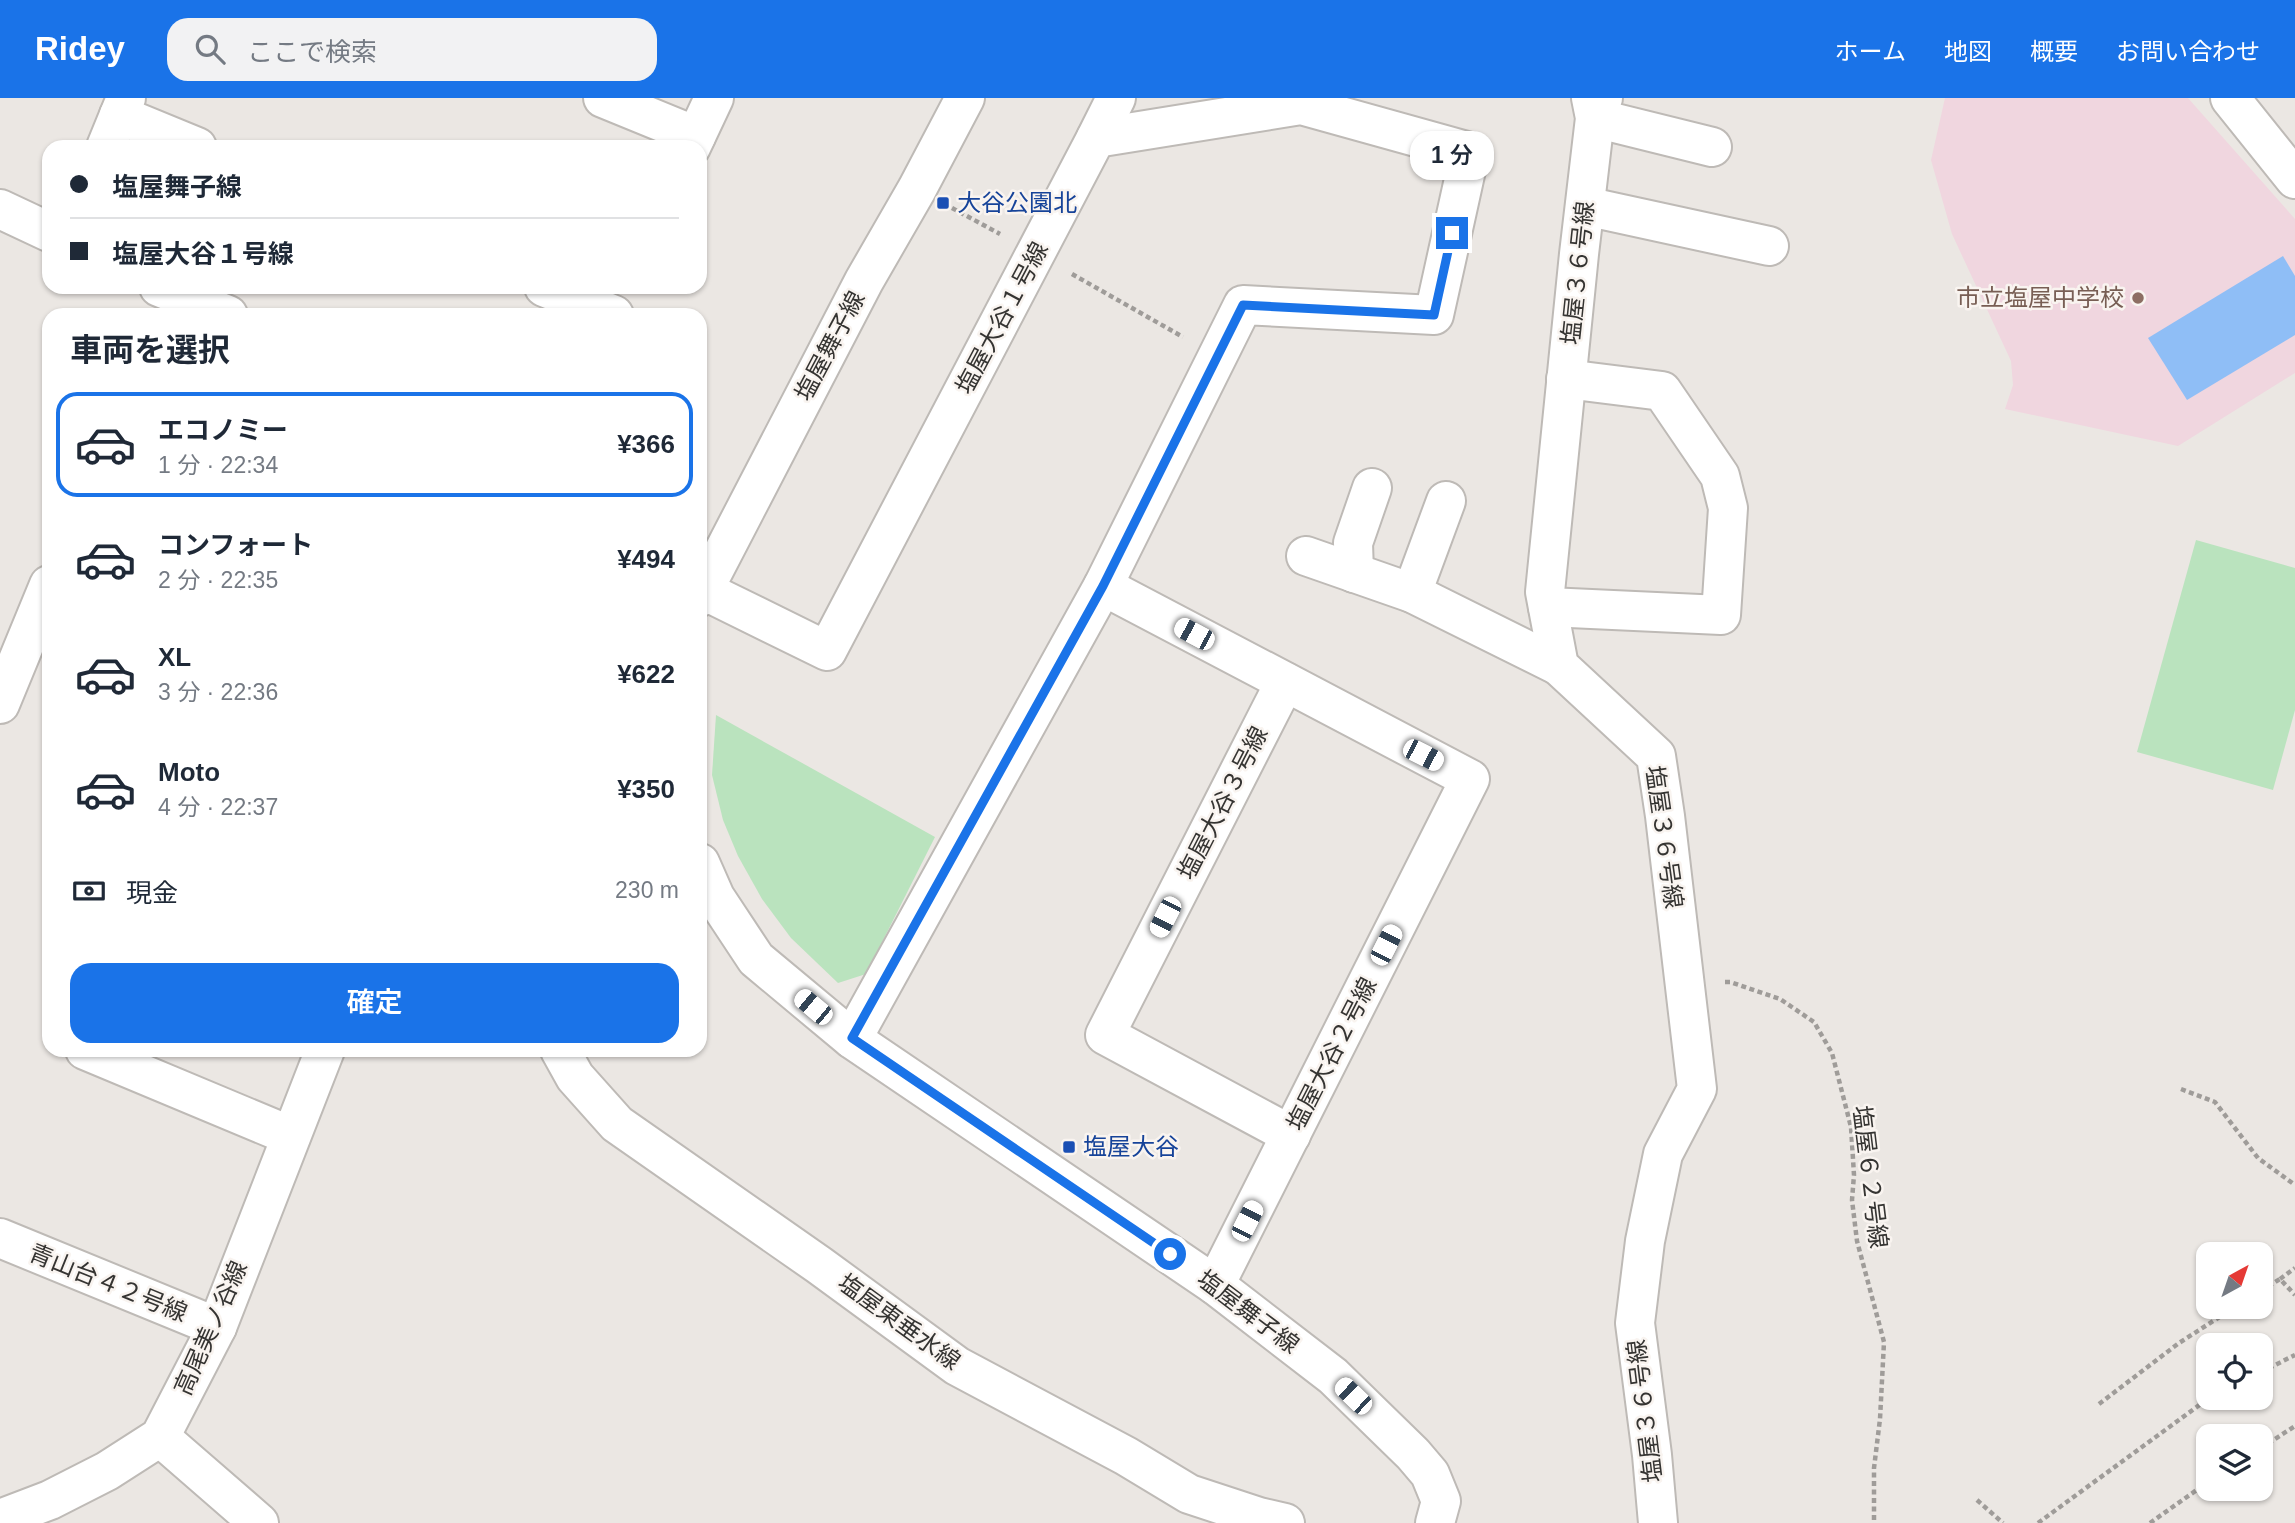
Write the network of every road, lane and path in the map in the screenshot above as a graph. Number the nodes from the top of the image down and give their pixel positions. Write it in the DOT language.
graph roads {
  1 [pos="603,98"];
  2 [pos="713,98"];
  3 [pos="965,98"];
  4 [pos="1116,98"];
  5 [pos="2230,98"];
  6 [pos="1596,105"];
  7 [pos="117,120"];
  8 [pos="1096,138"];
  9 [pos="176,140"];
  10 [pos="691,140"];
  11 [pos="693,140"];
  12 [pos="1712,147"];
  13 [pos="2295,179"];
  14 [pos="1585,206"];
  15 [pos="0,209"];
  16 [pos="42,229"];
  17 [pos="1769,246"];
  18 [pos="562,294"];
  19 [pos="167,302"];
  20 [pos="195,308"];
  21 [pos="597,308"];
  22 [pos="1566,379"];
  23 [pos="1372,488"];
  24 [pos="1446,501"];
  25 [pos="1306,556"];
  26 [pos="1354,573"];
  27 [pos="707,582"];
  28 [pos="1103,586"];
  29 [pos="1412,593"];
  30 [pos="707,597"];
  31 [pos="42,602"];
  32 [pos="1548,607"];
  33 [pos="1559,666"];
  34 [pos="1284,682"];
  35 [pos="0,704"];
  36 [pos="707,879"];
  37 [pos="1683,985"];
  38 [pos="852,1038"];
  39 [pos="102,1057"];
  40 [pos="322,1057"];
  41 [pos="564,1057"];
  42 [pos="2181,1089"];
  43 [pos="1291,1135"];
  44 [pos="292,1136"];
  45 [pos="2295,1185"];
  46 [pos="0,1238"];
  47 [pos="2295,1268"];
  48 [pos="2280,1279"];
  49 [pos="2273,1283"];
  50 [pos="1215,1285"];
  51 [pos="2295,1295"];
  52 [pos="2215,1320"];
  53 [pos="217,1327"];
  54 [pos="2295,1355"];
  55 [pos="2273,1366"];
  56 [pos="2099,1404"];
  57 [pos="2196,1408"];
  58 [pos="2295,1426"];
  59 [pos="160,1437"];
  60 [pos="2273,1440"];
  61 [pos="2196,1490"];
  62 [pos="1977,1500"];
  63 [pos="0,1518"];
  64 [pos="259,1523"];
  65 [pos="1285,1523"];
  66 [pos="1435,1523"];
  67 [pos="1658,1523"];
  68 [pos="1874,1523"];
  69 [pos="2003,1523"];
  70 [pos="2038,1523"];
  71 [pos="2150,1523"];
  1 -- 10 [label="street"];
  2 -- 11 [label="street"];
  3 -- 27 [label="street, 塩屋舞子線"];
  4 -- 8 [label="street"];
  5 -- 13 [label="street"];
  6 -- 12 [label="street"];
  6 -- 14 [label="street, 塩屋３６号線"];
  7 -- 9 [label="street"];
  8 -- 28 [label="street"];
  8 -- 30 [label="street, 塩屋大谷１号線"];
  14 -- 17 [label="street"];
  14 -- 22 [label="street, 塩屋３６号線"];
  15 -- 16 [label="street"];
  18 -- 21 [label="street"];
  19 -- 20 [label="street"];
  22 -- 32 [label="street, 塩屋３６号線"];
  22 -- 32 [label="street"];
  23 -- 26 [label="street"];
  24 -- 29 [label="street"];
  25 -- 26 [label="street"];
  26 -- 29 [label="street"];
  28 -- 34 [label="street, 塩屋大谷２号線"];
  28 -- 38 [label="street"];
  29 -- 33 [label="street"];
  31 -- 35 [label="street"];
  32 -- 33 [label="street, 塩屋３６号線"];
  33 -- 37 [label="street, 塩屋３６号線"];
  34 -- 43 [label="street, 塩屋大谷３号線"];
  34 -- 43 [label="street, 塩屋大谷２号線"];
  36 -- 38 [label="street, 塩屋舞子線"];
  37 -- 67 [label="street, 塩屋３６号線"];
  37 -- 68 [label="path, 塩屋６２号線"];
  38 -- 50 [label="street, 塩屋舞子線"];
  39 -- 44 [label="street"];
  40 -- 44 [label="street, 高尾美ノ谷線"];
  41 -- 65 [label="street, 塩屋東垂水線"];
  42 -- 45 [label="path"];
  43 -- 50 [label="street, 塩屋大谷２号線"];
  44 -- 53 [label="street, 高尾美ノ谷線"];
  46 -- 53 [label="street, 青山台４２号線"];
  47 -- 48 [label="path"];
  48 -- 49 [label="path"];
  48 -- 51 [label="path"];
  50 -- 66 [label="street, 塩屋舞子線"];
  52 -- 56 [label="path"];
  53 -- 59 [label="street, 高尾美ノ谷線"];
  54 -- 55 [label="path"];
  57 -- 70 [label="path"];
  58 -- 60 [label="path"];
  59 -- 63 [label="street, 高尾美ノ谷線"];
  59 -- 64 [label="street"];
  61 -- 71 [label="path"];
  62 -- 69 [label="path"];
}
